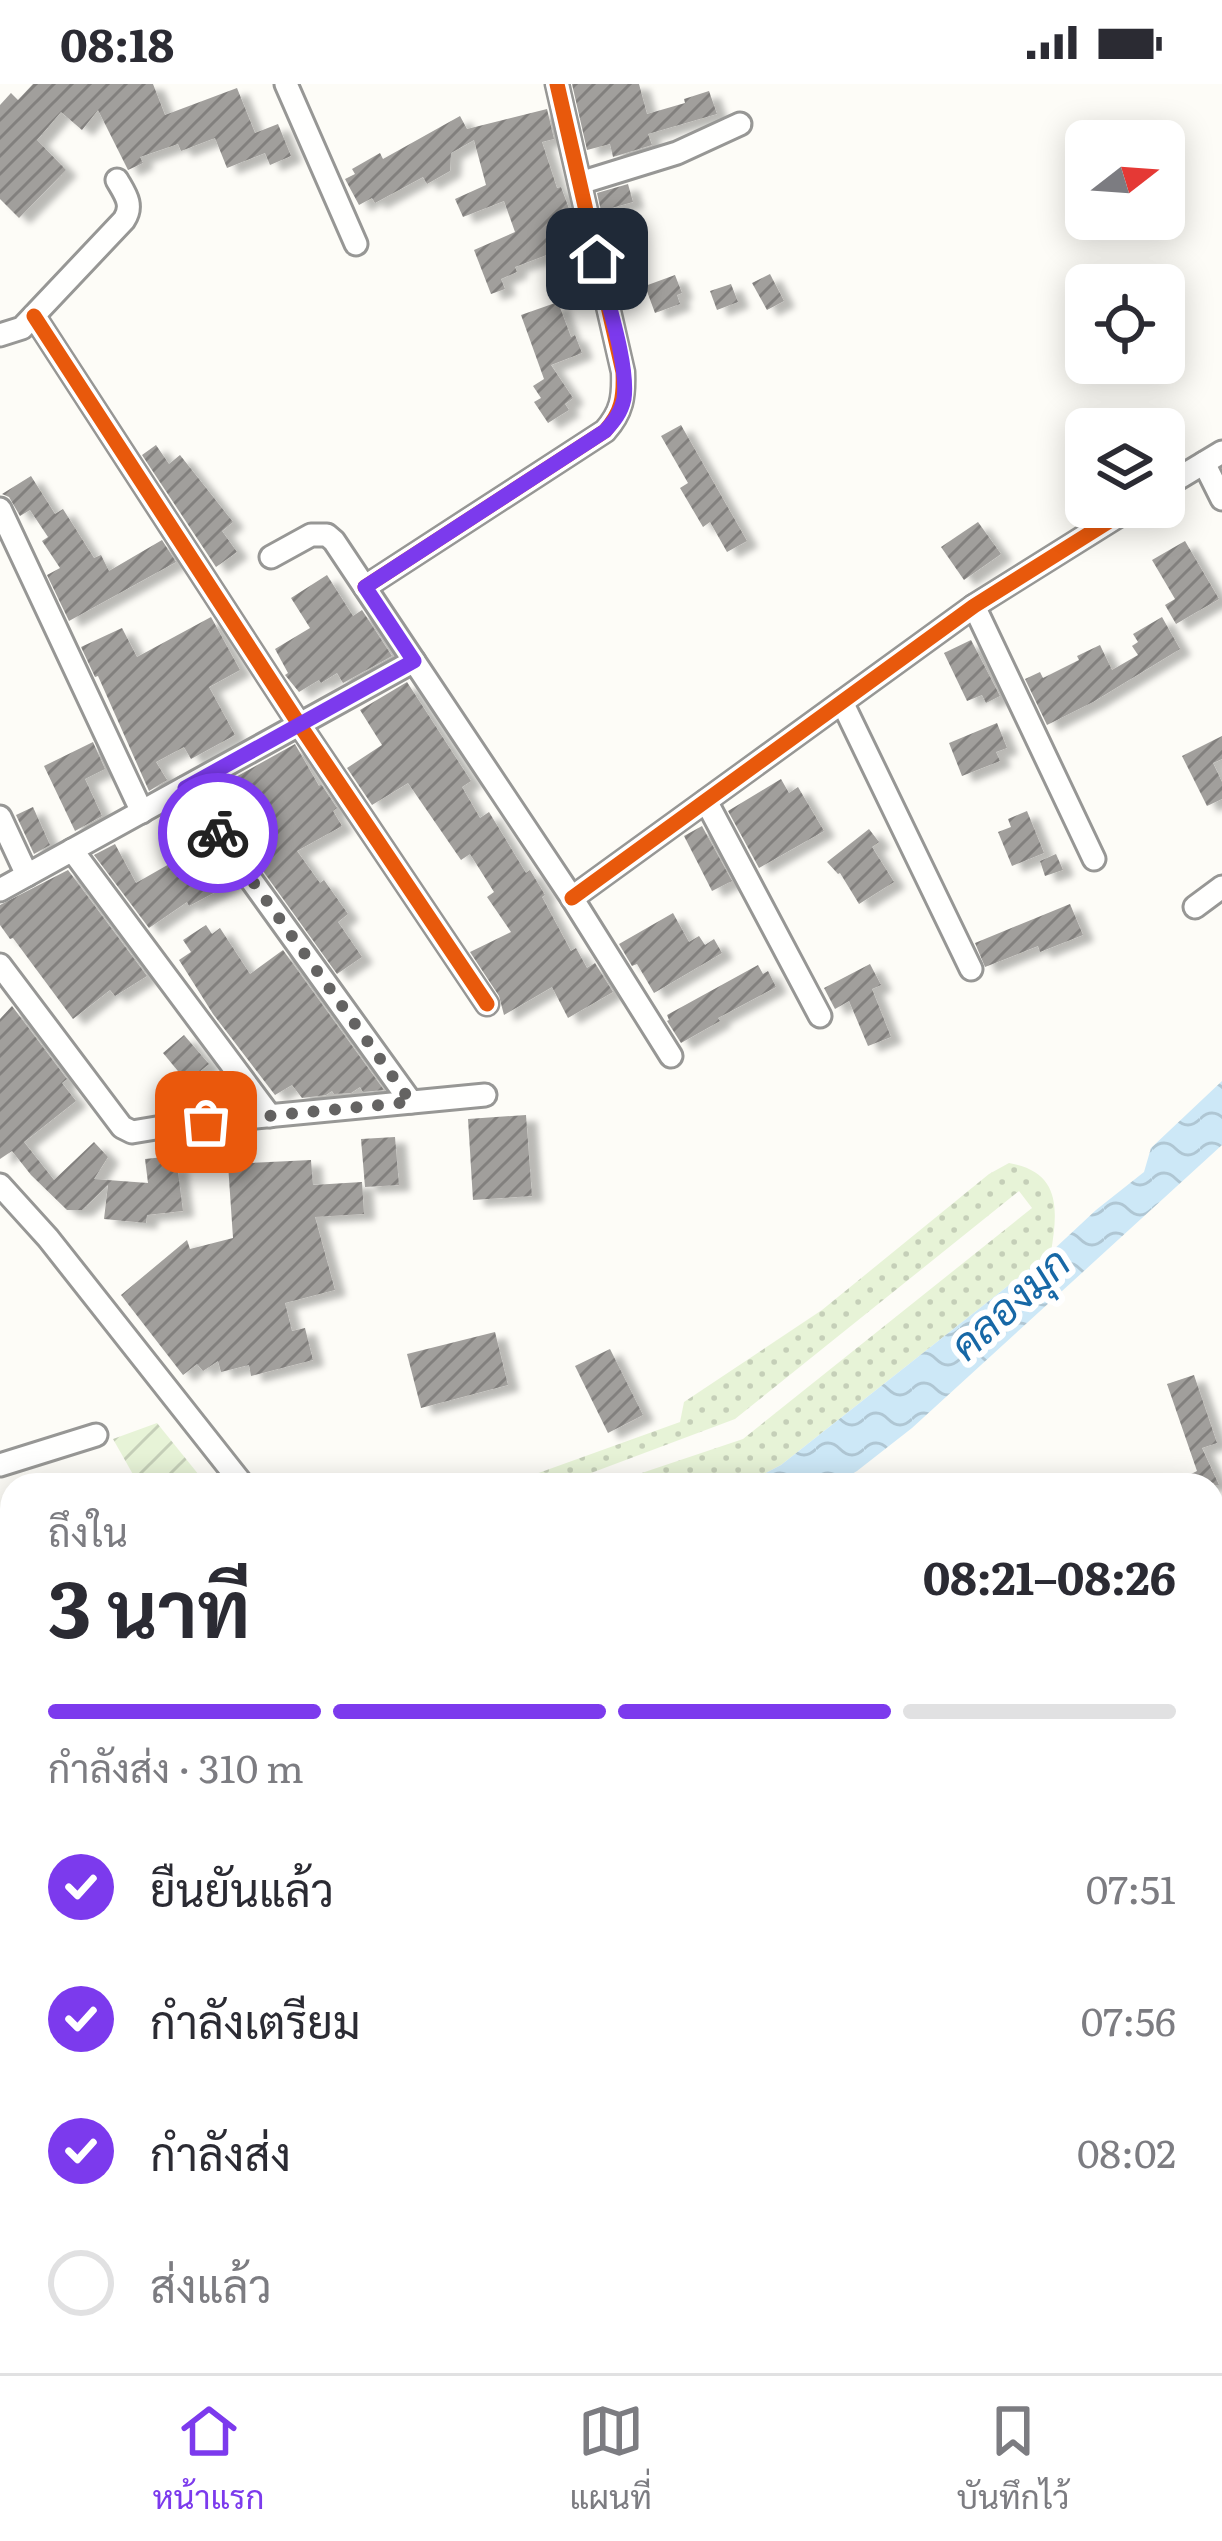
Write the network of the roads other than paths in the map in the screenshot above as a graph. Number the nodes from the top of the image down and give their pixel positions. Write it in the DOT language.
graph roads {
  1 [pos="286,84"];
  2 [pos="557,84"];
  3 [pos="740,124"];
  4 [pos="117,180"];
  5 [pos="580,183"];
  6 [pos="356,244"];
  7 [pos="34,316"];
  8 [pos="0,335"];
  9 [pos="1213,457"];
  10 [pos="1185,474"];
  11 [pos="1222,499"];
  12 [pos="0,508"];
  13 [pos="1098,528"];
  14 [pos="271,557"];
  15 [pos="365,587"];
  16 [pos="974,606"];
  17 [pos="414,661"];
  18 [pos="842,702"];
  19 [pos="299,724"];
  20 [pos="185,788"];
  21 [pos="706,801"];
  22 [pos="142,812"];
  23 [pos="0,817"];
  24 [pos="72,850"];
  25 [pos="1094,859"];
  26 [pos="27,875"];
  27 [pos="1222,886"];
  28 [pos="0,890"];
  29 [pos="572,898"];
  30 [pos="1195,907"];
  31 [pos="0,965"];
  32 [pos="971,969"];
  33 [pos="487,1004"];
  34 [pos="820,1016"];
  35 [pos="671,1056"];
  36 [pos="485,1095"];
  37 [pos="411,1102"];
  38 [pos="270,1116"];
  39 [pos="0,1185"];
  40 [pos="96,1435"];
  41 [pos="0,1465"];
  42 [pos="234,1473"];
  1 -- 6 [label="street"];
  2 -- 5 [label="street"];
  3 -- 5 [label="street"];
  4 -- 7 [label="street"];
  5 -- 15 [label="street"];
  7 -- 8 [label="street"];
  7 -- 19 [label="street"];
  9 -- 10 [label="street"];
  9 -- 11 [label="street"];
  12 -- 22 [label="street"];
  13 -- 16 [label="street"];
  14 -- 15 [label="street"];
  15 -- 17 [label="street"];
  16 -- 18 [label="street"];
  16 -- 25 [label="street"];
  17 -- 19 [label="street"];
  17 -- 29 [label="street"];
  18 -- 21 [label="street"];
  18 -- 32 [label="street"];
  19 -- 20 [label="street"];
  19 -- 33 [label="street"];
  20 -- 22 [label="street"];
  20 -- 37 [label="street"];
  21 -- 29 [label="street"];
  21 -- 34 [label="street"];
  22 -- 24 [label="street"];
  23 -- 26 [label="street"];
  24 -- 26 [label="street"];
  24 -- 38 [label="street"];
  26 -- 28 [label="street"];
  27 -- 30 [label="street"];
  29 -- 35 [label="street"];
  31 -- 38 [label="street"];
  36 -- 37 [label="street"];
  37 -- 38 [label="street"];
  39 -- 42 [label="street"];
  40 -- 41 [label="street"];
}
